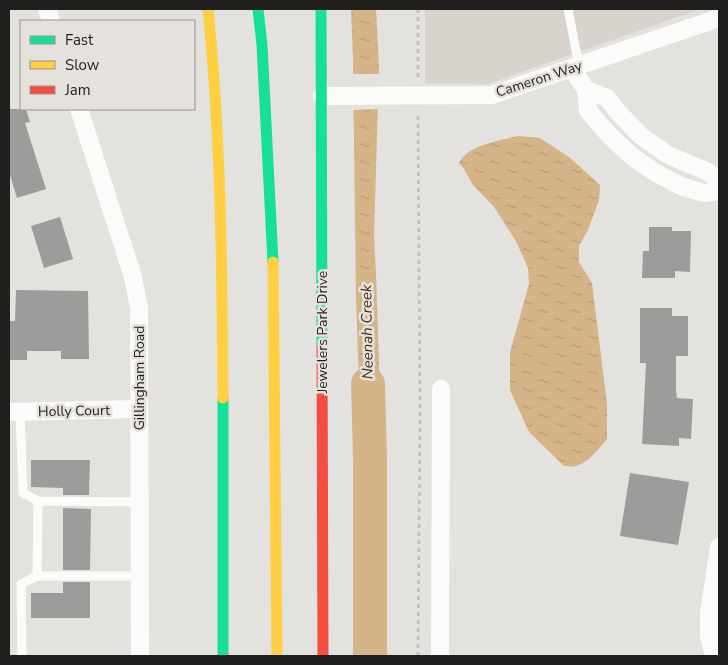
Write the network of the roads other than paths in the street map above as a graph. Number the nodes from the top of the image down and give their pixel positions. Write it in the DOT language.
graph roads {
  1 [pos="208,9"];
  2 [pos="258,9"];
  3 [pos="321,9"];
  4 [pos="568,9"];
  5 [pos="719,18"];
  6 [pos="576,67"];
  7 [pos="586,90"];
  8 [pos="322,96"];
  9 [pos="79,110"];
  10 [pos="719,180"];
  11 [pos="719,191"];
  12 [pos="441,389"];
  13 [pos="139,409"];
  14 [pos="14,412"];
  15 [pos="38,501"];
  16 [pos="140,502"];
  17 [pos="719,547"];
  18 [pos="38,576"];
  19 [pos="141,576"];
  20 [pos="22,656"];
  21 [pos="140,656"];
  22 [pos="223,656"];
  23 [pos="277,656"];
  24 [pos="323,656"];
  25 [pos="440,656"];
  26 [pos="714,656"];
  1 -- 22 [label="main road"];
  2 -- 23 [label="main road"];
  3 -- 8 [label="main road, Jewelers Park Drive"];
  4 -- 6 [label="lane"];
  5 -- 6 [label="street, Cameron Way"];
  6 -- 7 [label="street"];
  6 -- 8 [label="street, Cameron Way"];
  7 -- 10 [label="street"];
  7 -- 11 [label="street"];
  8 -- 24 [label="main road, Jewelers Park Drive"];
  9 -- 13 [label="street, Gillingham Road"];
  12 -- 25 [label="street"];
  13 -- 14 [label="street, Holly Court"];
  13 -- 16 [label="street, Gillingham Road"];
  14 -- 15 [label="lane"];
  15 -- 16 [label="lane"];
  15 -- 18 [label="lane"];
  16 -- 19 [label="street, Gillingham Road"];
  17 -- 26 [label="street"];
  18 -- 19 [label="lane"];
  18 -- 20 [label="lane"];
  19 -- 21 [label="street, Gillingham Road"];
}
